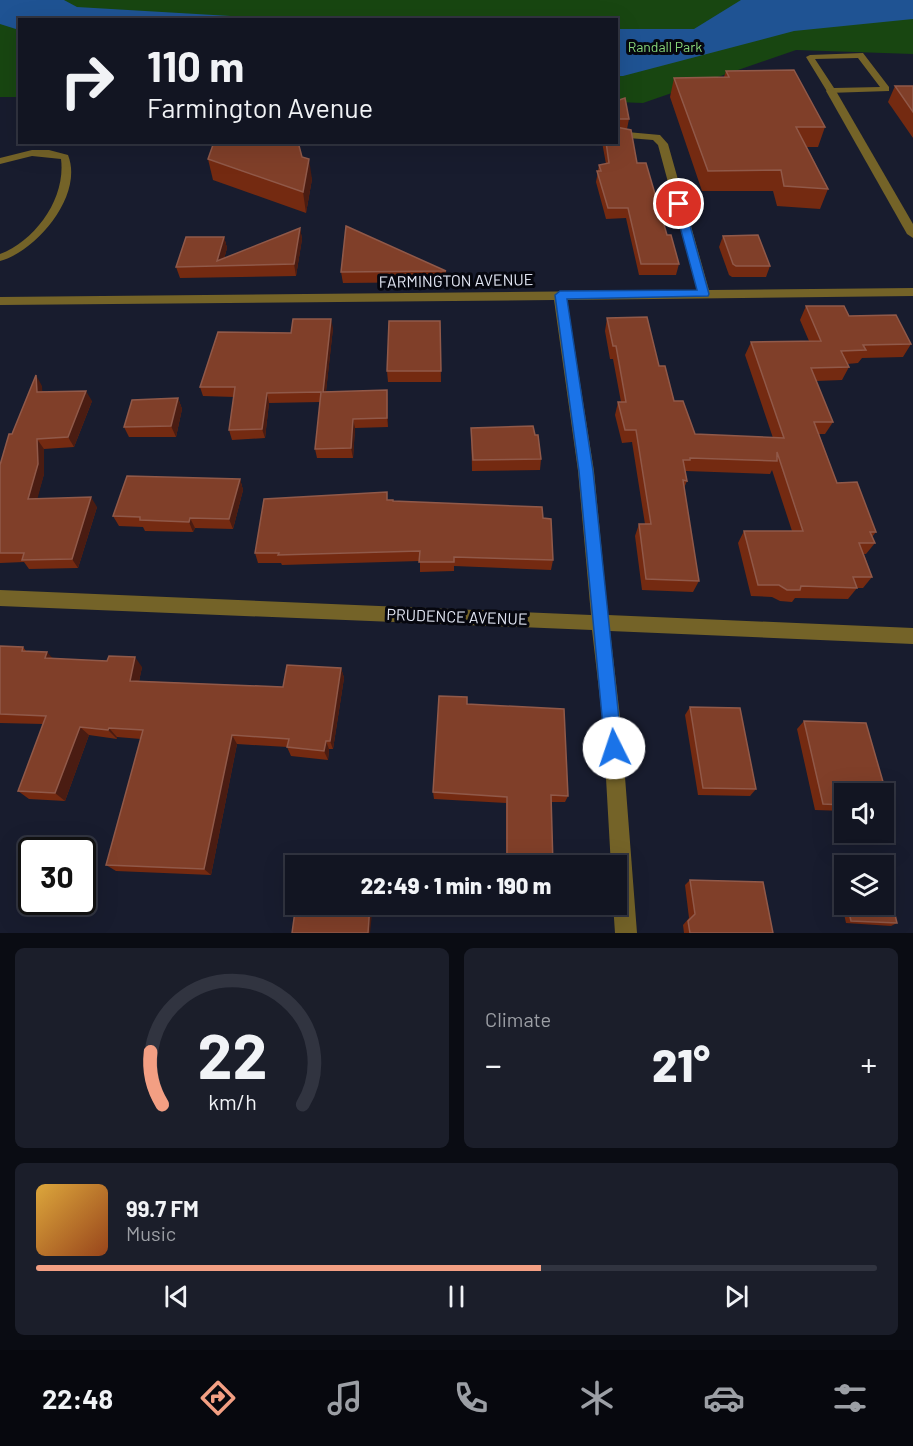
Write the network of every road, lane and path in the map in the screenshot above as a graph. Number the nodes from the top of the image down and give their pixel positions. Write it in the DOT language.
graph roads {
  1 [pos="831,91"];
  2 [pos="618,134"];
  3 [pos="0,161"];
  4 [pos="913,234"];
  5 [pos="0,258"];
  6 [pos="913,292"];
  7 [pos="704,294"];
  8 [pos="560,295"];
  9 [pos="0,301"];
  10 [pos="0,598"];
  11 [pos="600,622"];
  12 [pos="913,636"];
  13 [pos="626,933"];
  1 -- 1 [label="lane"];
  1 -- 4 [label="street"];
  2 -- 7 [label="street"];
  3 -- 5 [label="lane"];
  6 -- 7 [label="street, FARMINGTON AVENUE"];
  7 -- 8 [label="street, FARMINGTON AVENUE"];
  8 -- 9 [label="street, FARMINGTON AVENUE"];
  8 -- 11 [label="street"];
  10 -- 11 [label="street, PRUDENCE AVENUE"];
  11 -- 12 [label="street, PRUDENCE AVENUE"];
  11 -- 13 [label="street"];
}
